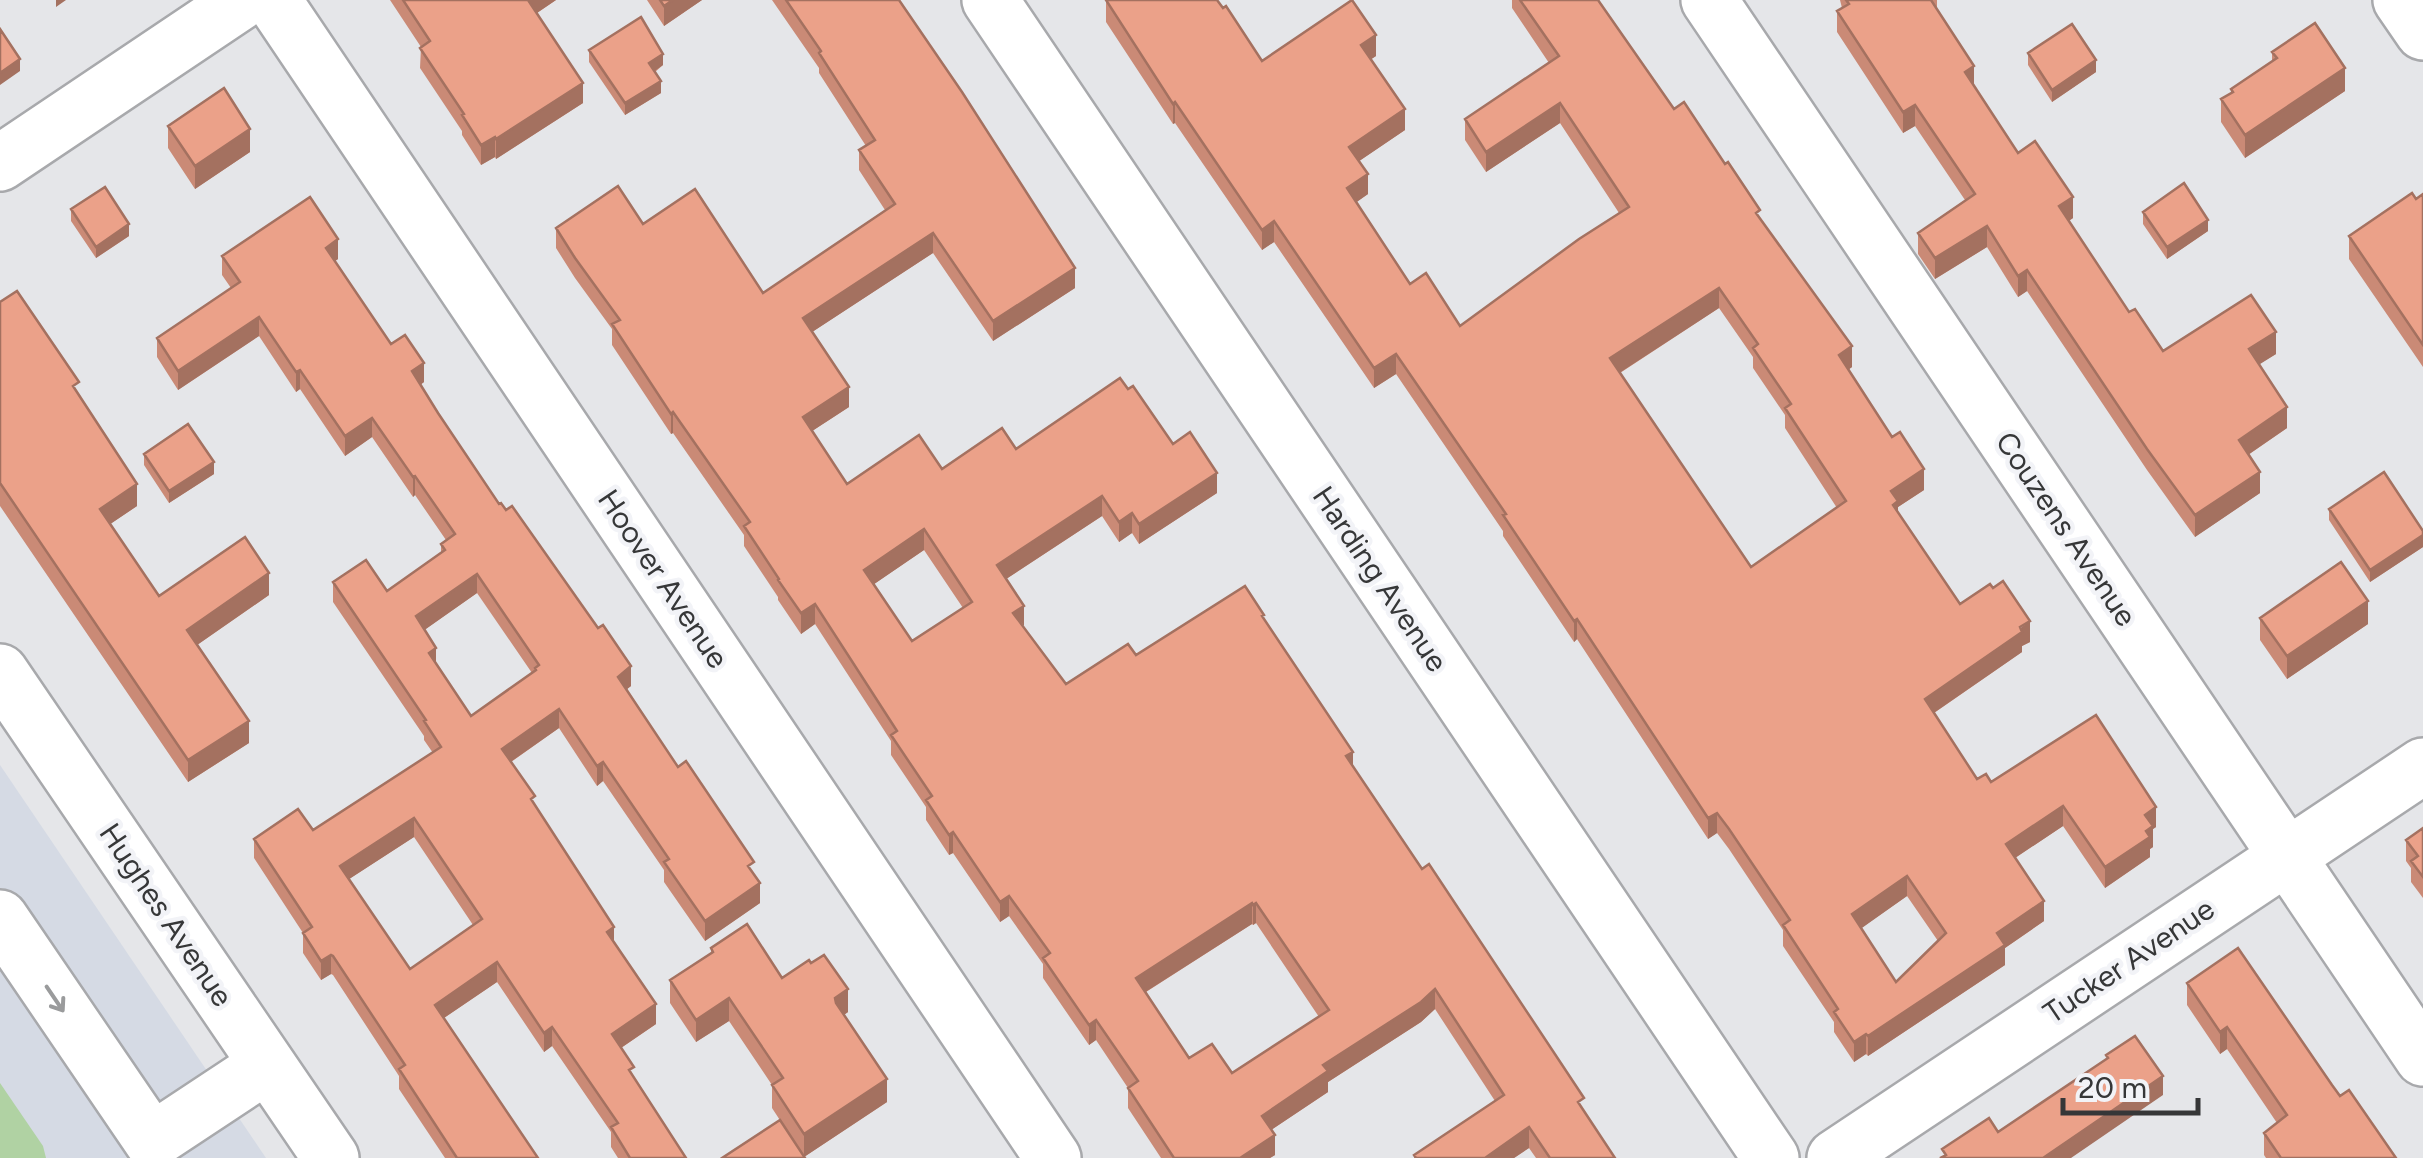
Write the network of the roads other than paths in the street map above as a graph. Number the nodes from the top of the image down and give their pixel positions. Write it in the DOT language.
graph roads {
  1 [pos="243,0"];
  2 [pos="273,0"];
  3 [pos="990,0"];
  4 [pos="1709,0"];
  5 [pos="2402,0"];
  6 [pos="2423,32"];
  7 [pos="0,163"];
  8 [pos="0,672"];
  9 [pos="2423,766"];
  10 [pos="2286,856"];
  11 [pos="0,918"];
  12 [pos="2423,1058"];
  13 [pos="268,1065"];
  14 [pos="331,1158"];
  15 [pos="1053,1158"];
  16 [pos="1771,1158"];
  17 [pos="1835,1158"];
  1 -- 7 [label="street"];
  2 -- 15 [label="street, Hoover Avenue"];
  3 -- 16 [label="street, Harding Avenue"];
  4 -- 10 [label="street, Couzens Avenue"];
  5 -- 6 [label="street"];
  8 -- 13 [label="street, Hughes Avenue"];
  9 -- 10 [label="street, Tucker Avenue"];
  10 -- 12 [label="street, Couzens Avenue"];
  10 -- 17 [label="street, Tucker Avenue"];
  11 -- 13 [label="street, one-way"];
  13 -- 14 [label="street, Hughes Avenue"];
}
